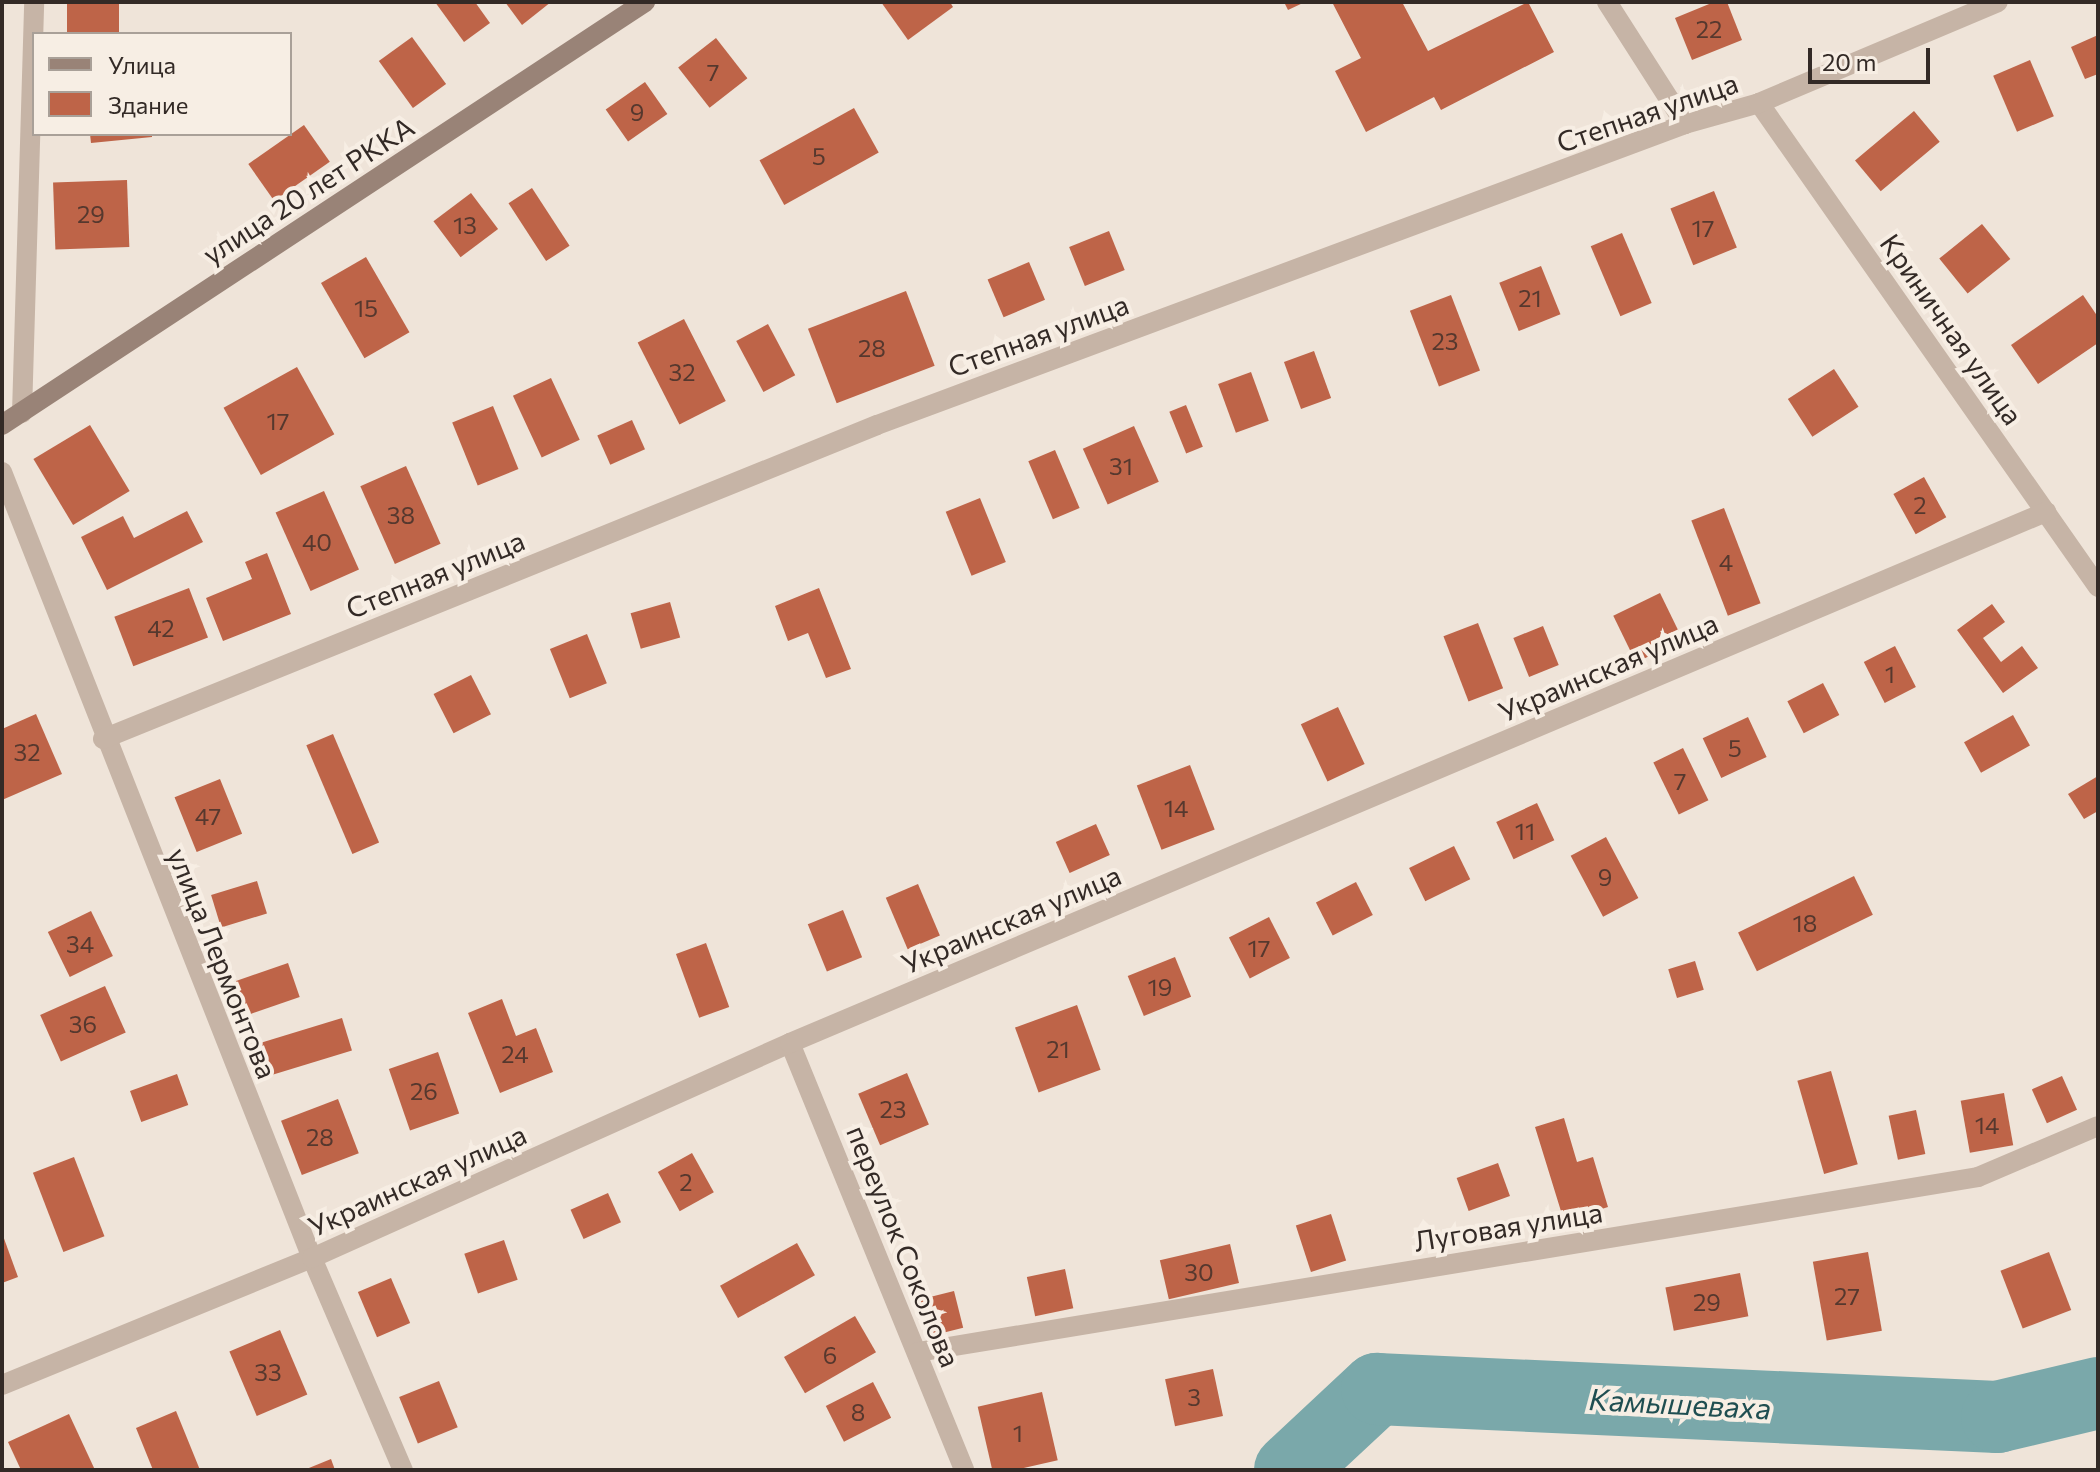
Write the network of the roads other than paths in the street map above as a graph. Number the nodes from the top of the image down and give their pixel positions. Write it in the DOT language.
graph roads {
  1 [pos="34,2"];
  2 [pos="645,2"];
  3 [pos="1607,2"];
  4 [pos="1998,2"];
  5 [pos="33,32"];
  6 [pos="32,70"];
  7 [pos="1759,103"];
  8 [pos="1685,124"];
  9 [pos="22,413"];
  10 [pos="2,425"];
  11 [pos="2,472"];
  12 [pos="2046,512"];
  13 [pos="2098,587"];
  14 [pos="103,739"];
  15 [pos="790,1043"];
  16 [pos="2098,1126"];
  17 [pos="312,1258"];
  18 [pos="918,1352"];
  19 [pos="2,1385"];
  20 [pos="403,1470"];
  21 [pos="964,1470"];
  1 -- 5 [label="street"];
  2 -- 9 [label="street, улица 20 лет РККА"];
  3 -- 8 [label="street"];
  4 -- 7 [label="street, Степная улица"];
  6 -- 9 [label="street"];
  7 -- 8 [label="street, Степная улица"];
  7 -- 12 [label="street, Криничная улица"];
  8 -- 14 [label="street, Степная улица"];
  9 -- 10 [label="street, улица 20 лет РККА"];
  11 -- 14 [label="street, улица Лермонтова"];
  12 -- 13 [label="street, Криничная улица"];
  12 -- 15 [label="street, Украинская улица"];
  14 -- 17 [label="street, улица Лермонтова"];
  15 -- 17 [label="street, Украинская улица"];
  15 -- 18 [label="street, переулок Соколова"];
  16 -- 18 [label="street, Луговая улица"];
  17 -- 19 [label="street, Украинская улица"];
  17 -- 20 [label="street, улица Лермонтова"];
  18 -- 21 [label="street, переулок Соколова"];
}
